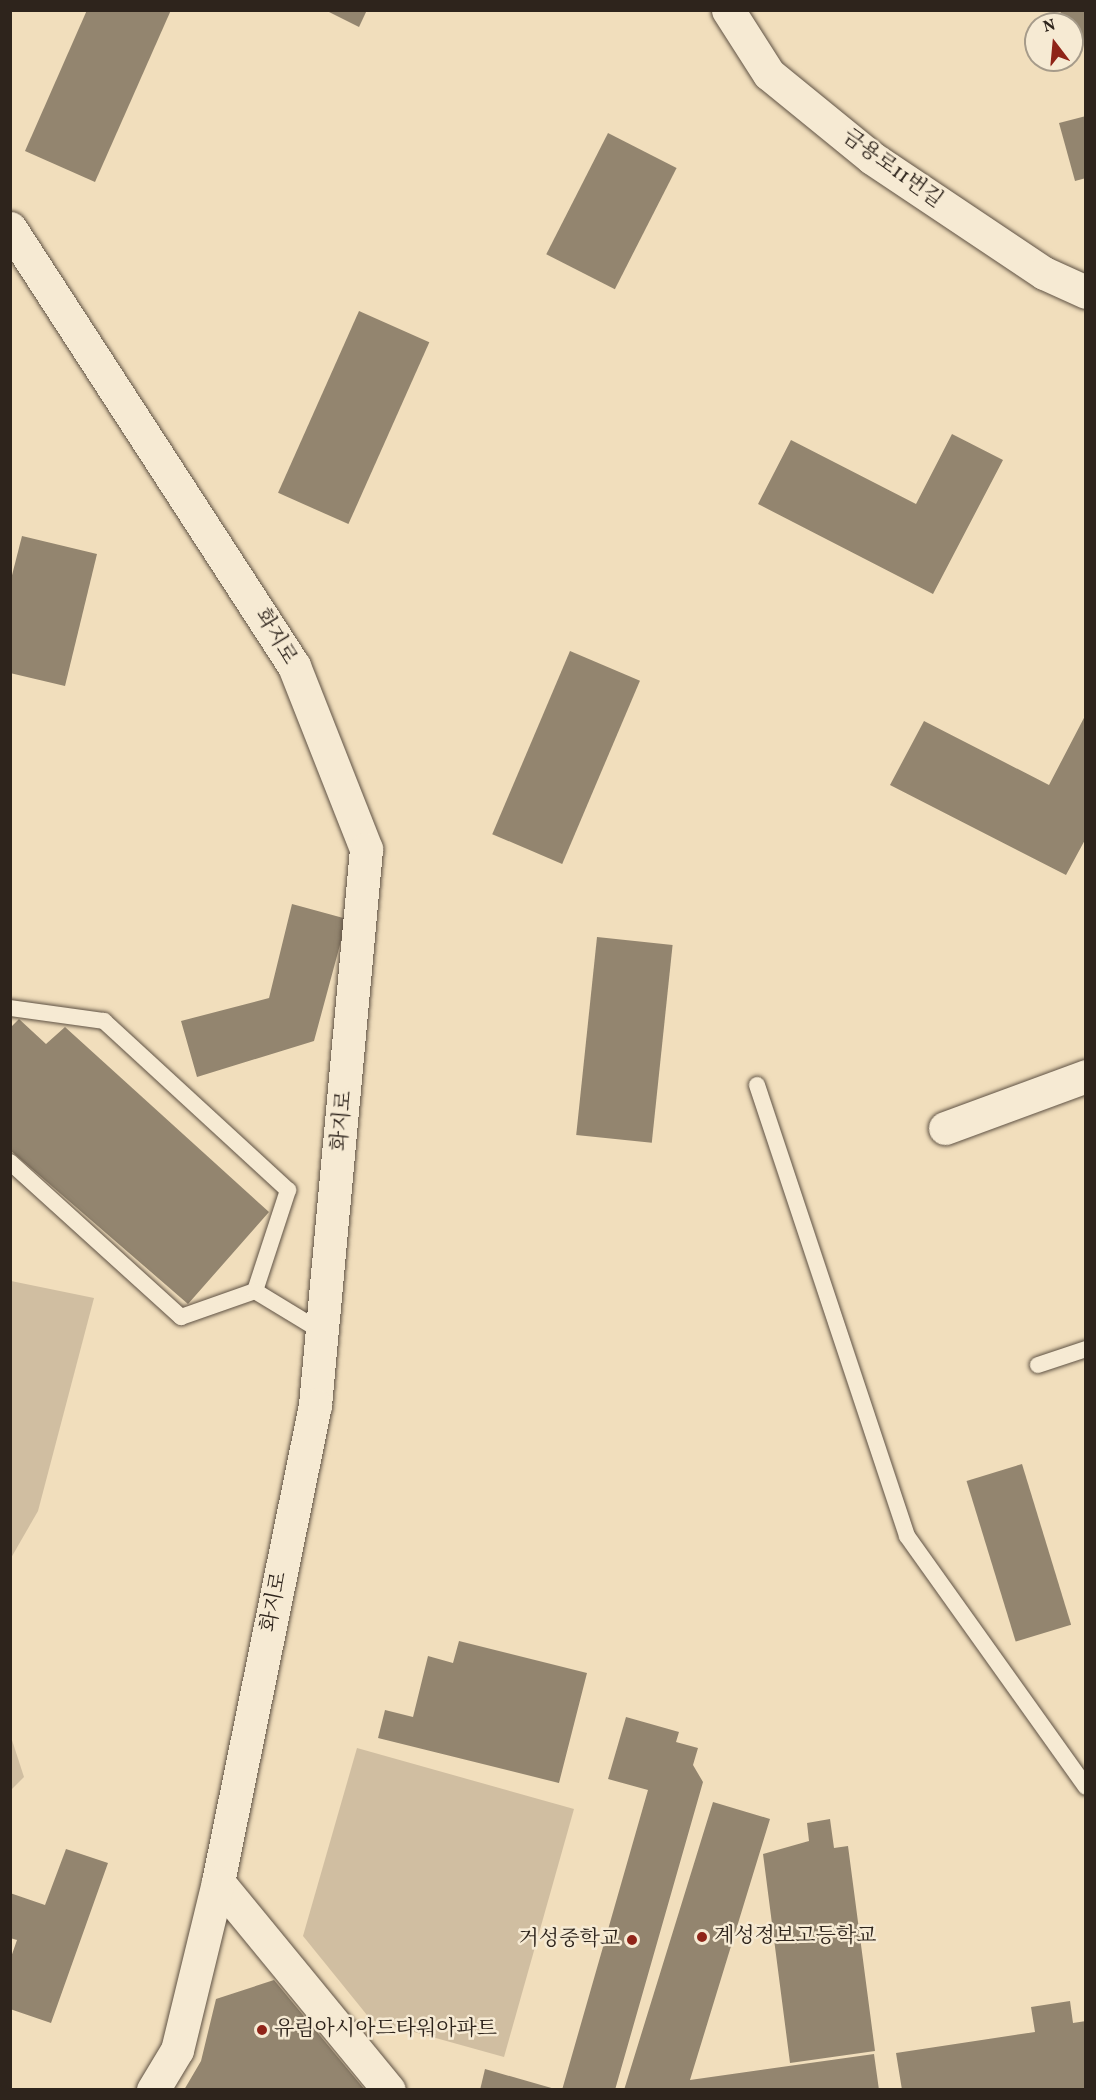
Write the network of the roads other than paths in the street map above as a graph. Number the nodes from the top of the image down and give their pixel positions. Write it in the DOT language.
graph roads {
  1 [pos="728,10"];
  2 [pos="10,228"];
  3 [pos="1086,292"];
  4 [pos="10,1008"];
  5 [pos="1085,1078"];
  6 [pos="757,1085"];
  7 [pos="945,1128"];
  8 [pos="10,1162"];
  9 [pos="255,1291"];
  10 [pos="324,1334"];
  11 [pos="1086,1349"];
  12 [pos="1038,1365"];
  13 [pos="1086,1787"];
  14 [pos="218,1882"];
  15 [pos="153,2090"];
  16 [pos="389,2090"];
  1 -- 3 [label="street, 금용로11번길"];
  2 -- 10 [label="street, 화지로"];
  4 -- 9 [label="lane"];
  5 -- 7 [label="street"];
  6 -- 13 [label="lane"];
  8 -- 9 [label="lane"];
  9 -- 10 [label="lane"];
  10 -- 14 [label="street, 화지로"];
  11 -- 12 [label="lane"];
  14 -- 15 [label="street, 화지로"];
  14 -- 16 [label="street"];
}
